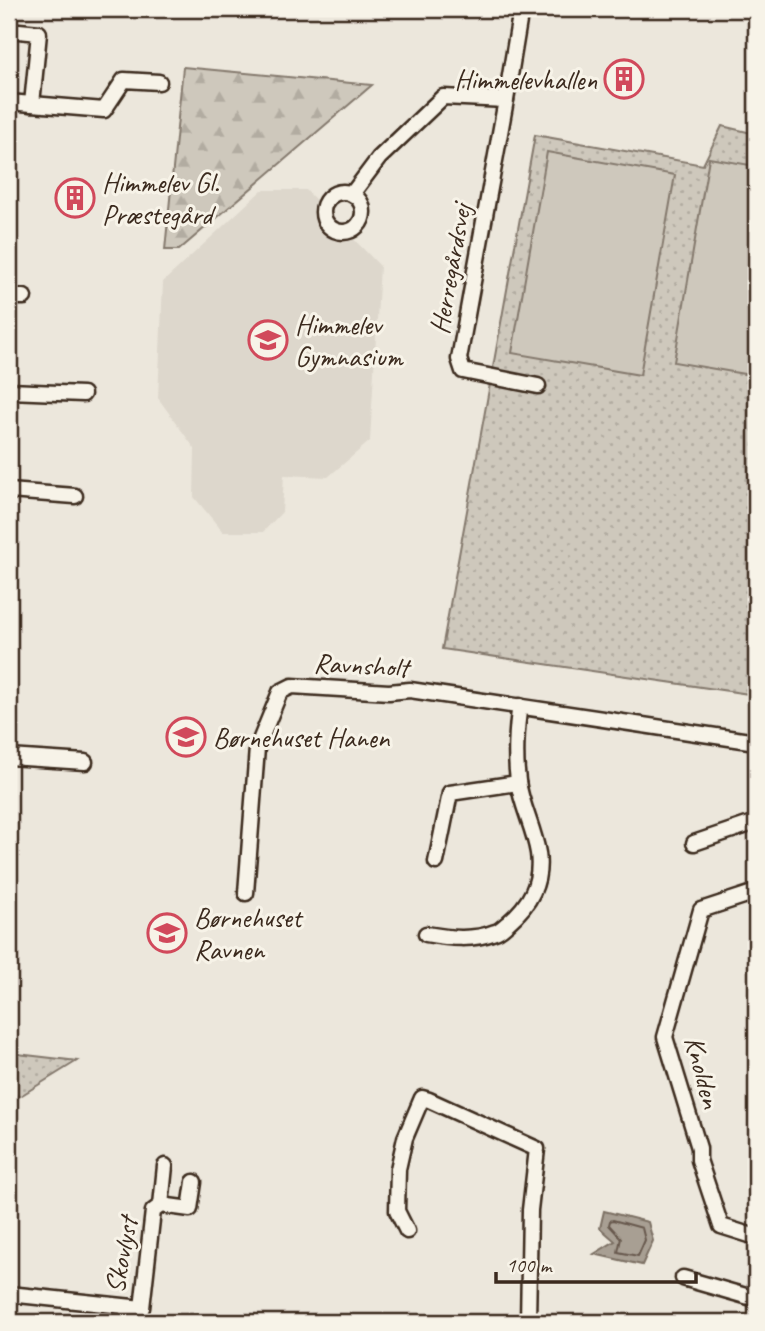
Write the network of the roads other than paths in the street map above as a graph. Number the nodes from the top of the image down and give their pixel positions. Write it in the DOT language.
graph roads {
  1 [pos="521,9"];
  2 [pos="9,30"];
  3 [pos="159,82"];
  4 [pos="506,100"];
  5 [pos="9,102"];
  6 [pos="32,104"];
  7 [pos="352,194"];
  8 [pos="9,297"];
  9 [pos="24,297"];
  10 [pos="538,386"];
  11 [pos="9,391"];
  12 [pos="83,394"];
  13 [pos="9,491"];
  14 [pos="75,496"];
  15 [pos="520,706"];
  16 [pos="756,742"];
  17 [pos="9,757"];
  18 [pos="85,762"];
  19 [pos="518,783"];
  20 [pos="756,822"];
  21 [pos="694,843"];
  22 [pos="436,862"];
  23 [pos="756,892"];
  24 [pos="246,893"];
  25 [pos="426,934"];
  26 [pos="165,1166"];
  27 [pos="194,1182"];
  28 [pos="161,1205"];
  29 [pos="407,1231"];
  30 [pos="756,1237"];
  31 [pos="683,1279"];
  32 [pos="9,1294"];
  33 [pos="756,1296"];
  34 [pos="128,1307"];
  35 [pos="126,1322"];
  36 [pos="528,1322"];
  1 -- 4 [label="street, Herregårdsvej"];
  2 -- 6 [label="street"];
  3 -- 6 [label="street"];
  4 -- 7 [label="street"];
  4 -- 10 [label="street, Herregårdsvej"];
  5 -- 6 [label="street"];
  8 -- 9 [label="street"];
  11 -- 12 [label="street"];
  13 -- 14 [label="street"];
  15 -- 16 [label="street, Ravnsholt"];
  15 -- 19 [label="street"];
  15 -- 24 [label="street, Ravnsholt"];
  17 -- 18 [label="street"];
  19 -- 22 [label="street"];
  19 -- 25 [label="street"];
  20 -- 21 [label="street"];
  23 -- 30 [label="street, Knolden"];
  26 -- 28 [label="street, Skovlyst"];
  27 -- 28 [label="street, Skovlyst"];
  28 -- 34 [label="street, Skovlyst"];
  29 -- 36 [label="street"];
  31 -- 33 [label="street"];
  32 -- 34 [label="street, Skovlyst"];
  34 -- 35 [label="street, Skovlyst"];
}
